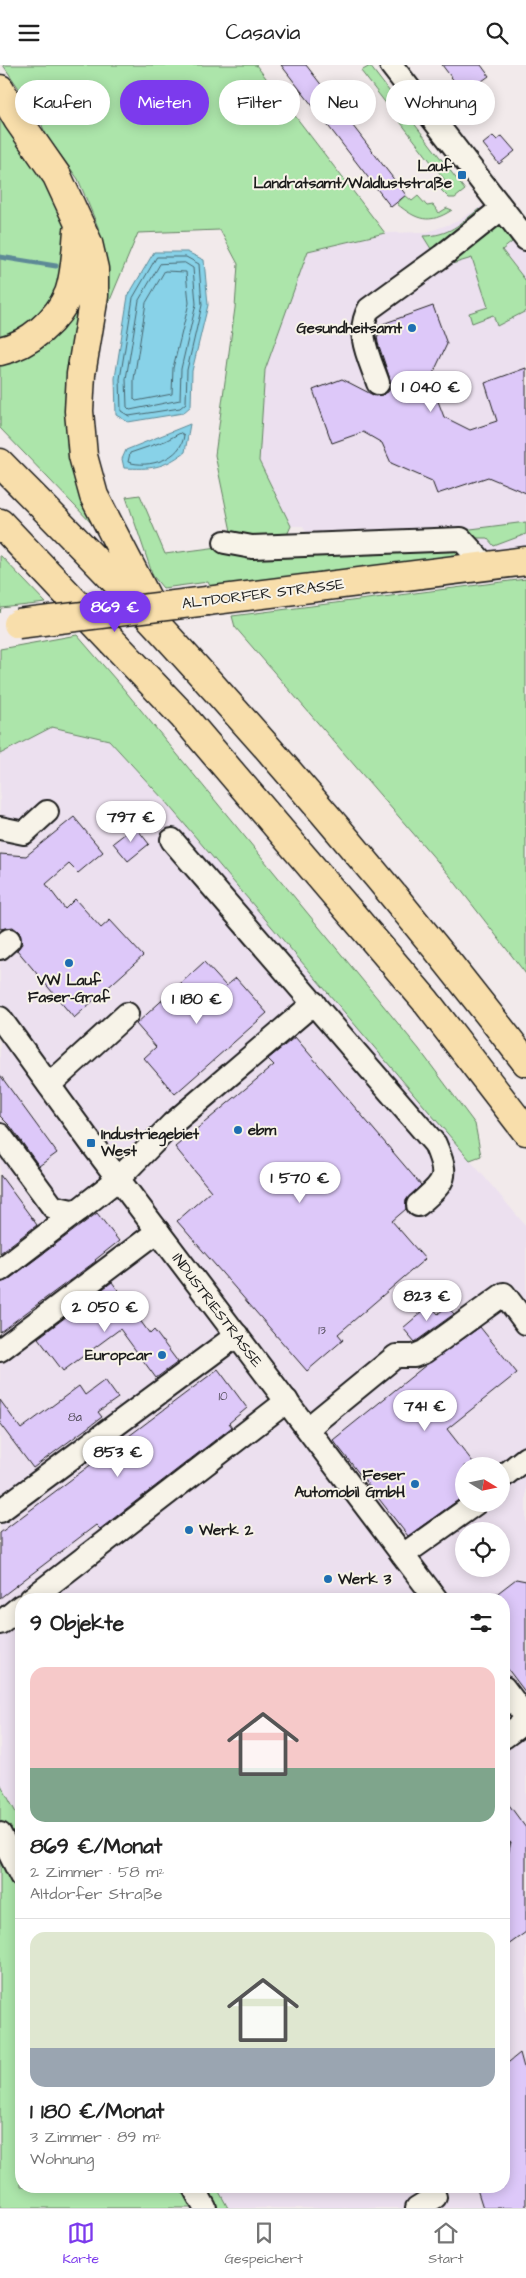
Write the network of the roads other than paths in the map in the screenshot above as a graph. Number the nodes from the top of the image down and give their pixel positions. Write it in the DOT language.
graph roads {
  1 [pos="391,65"];
  2 [pos="0,89"];
  3 [pos="9,113"];
  4 [pos="501,209"];
  5 [pos="78,222"];
  6 [pos="526,239"];
  7 [pos="0,351"];
  8 [pos="378,383"];
  9 [pos="0,463"];
  10 [pos="0,523"];
  11 [pos="225,542"];
  12 [pos="526,561"];
  13 [pos="486,566"];
  14 [pos="9,624"];
  15 [pos="166,635"];
  16 [pos="47,812"];
  17 [pos="0,828"];
  18 [pos="172,839"];
  19 [pos="314,1003"];
  20 [pos="127,1014"];
  21 [pos="0,1018"];
  22 [pos="526,1062"];
  23 [pos="49,1085"];
  24 [pos="526,1131"];
  25 [pos="0,1135"];
  26 [pos="118,1179"];
  27 [pos="418,1205"];
  28 [pos="80,1209"];
  29 [pos="158,1231"];
  30 [pos="0,1270"];
  31 [pos="526,1323"];
  32 [pos="237,1335"];
  33 [pos="0,1350"];
  34 [pos="287,1401"];
  35 [pos="308,1428"];
  36 [pos="526,1458"];
  37 [pos="510,1471"];
  38 [pos="0,1511"];
  39 [pos="462,1513"];
  40 [pos="403,1555"];
  41 [pos="39,1593"];
  42 [pos="432,1593"];
  43 [pos="15,1612"];
  44 [pos="0,1623"];
  45 [pos="510,1696"];
  46 [pos="526,1717"];
  47 [pos="526,1721"];
  48 [pos="510,1733"];
  49 [pos="0,1834"];
  50 [pos="15,1863"];
  51 [pos="196,2193"];
  52 [pos="204,2208"];
  1 -- 4 [label="street"];
  2 -- 3 [label="main road"];
  3 -- 5 [label="main road"];
  4 -- 6 [label="street"];
  4 -- 8 [label="street"];
  5 -- 7 [label="main road"];
  5 -- 15 [label="main road"];
  9 -- 15 [label="main road"];
  10 -- 24 [label="main road"];
  11 -- 13 [label="street"];
  12 -- 13 [label="main road, ALTDORFER STRASSE"];
  13 -- 14 [label="main road, ALTDORFER STRASSE, bridge"];
  15 -- 22 [label="main road"];
  16 -- 17 [label="street"];
  18 -- 19 [label="street"];
  19 -- 26 [label="street"];
  19 -- 27 [label="street"];
  20 -- 23 [label="street"];
  21 -- 23 [label="street, INDUSTRIESTRASSE"];
  23 -- 26 [label="street, INDUSTRIESTRASSE"];
  25 -- 28 [label="street"];
  26 -- 28 [label="street"];
  26 -- 29 [label="street, INDUSTRIESTRASSE"];
  28 -- 30 [label="street"];
  29 -- 32 [label="street, INDUSTRIESTRASSE"];
  29 -- 33 [label="street"];
  31 -- 35 [label="street"];
  32 -- 34 [label="street, INDUSTRIESTRASSE"];
  32 -- 38 [label="street"];
  34 -- 35 [label="street, INDUSTRIESTRASSE"];
  34 -- 41 [label="street"];
  35 -- 40 [label="street, INDUSTRIESTRASSE"];
  36 -- 37 [label="street"];
  39 -- 40 [label="street"];
  40 -- 42 [label="street, INDUSTRIESTRASSE"];
  43 -- 44 [label="street"];
  45 -- 46 [label="street"];
  47 -- 48 [label="street"];
  49 -- 50 [label="street"];
  51 -- 52 [label="street"];
}
